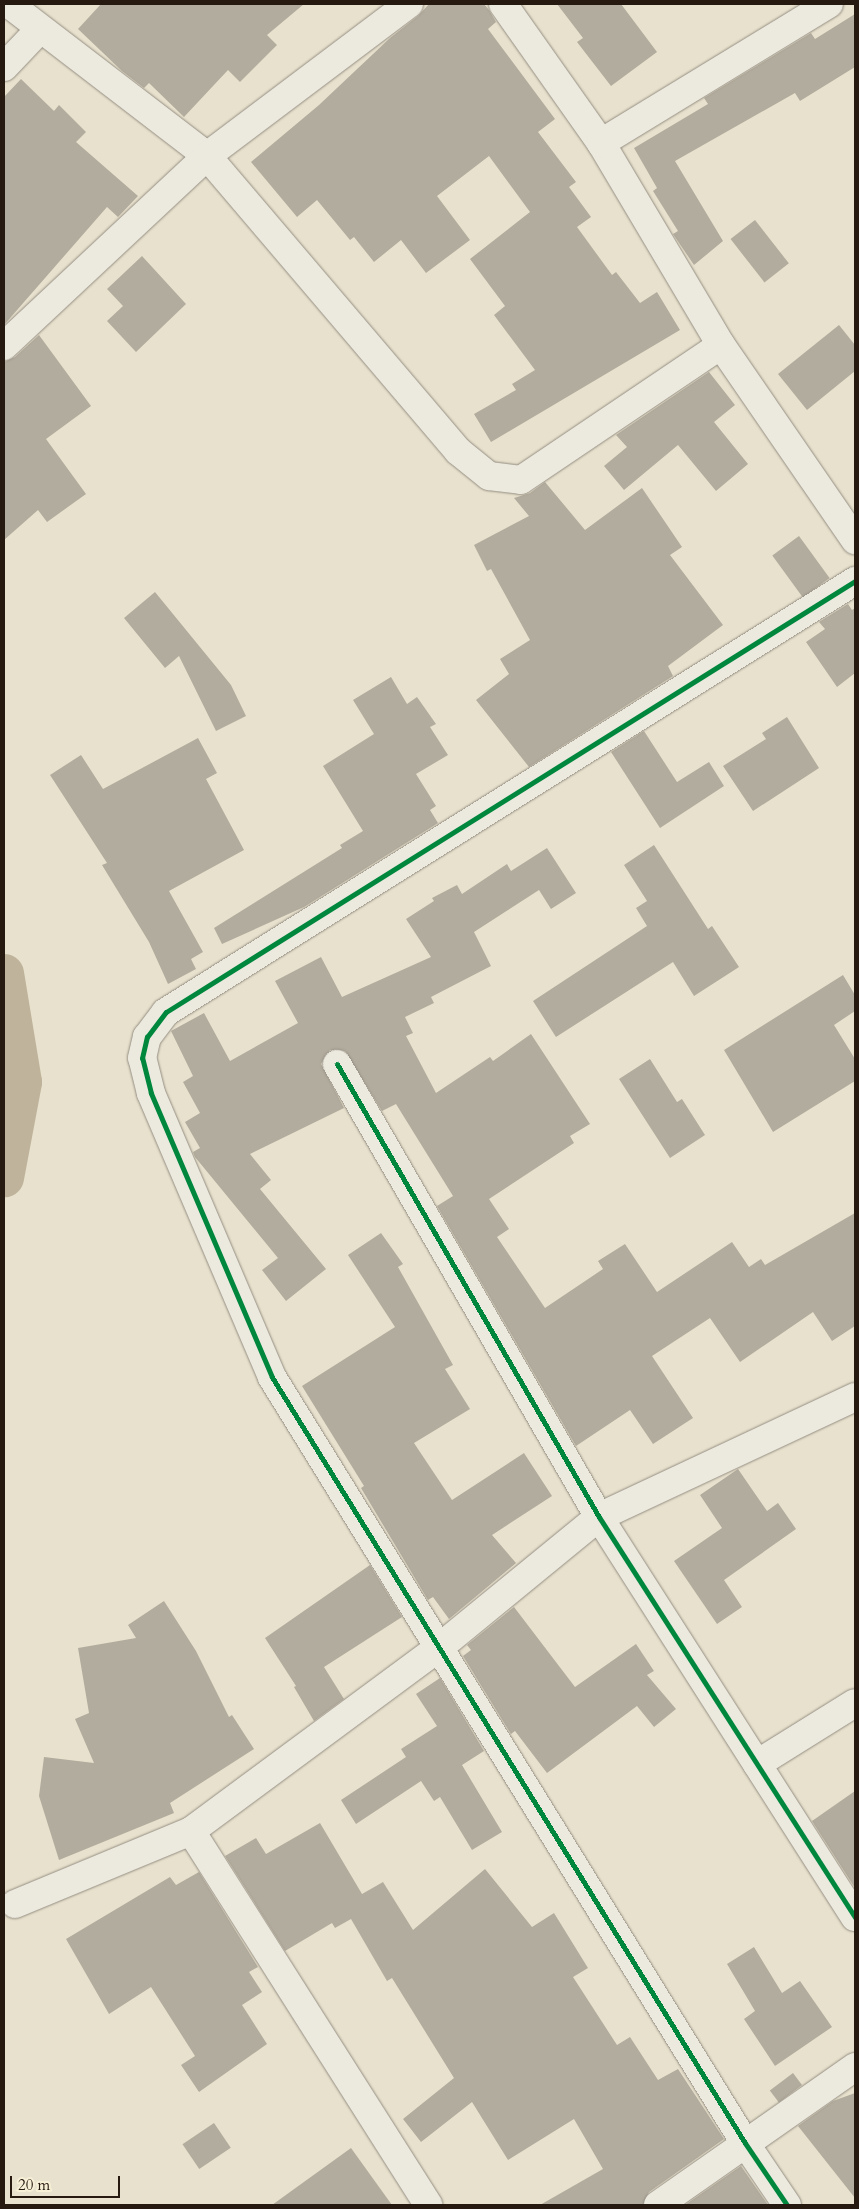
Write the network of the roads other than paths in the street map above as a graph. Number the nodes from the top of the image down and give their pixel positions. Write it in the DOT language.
graph roads {
  1 [pos="9,4"];
  2 [pos="409,4"];
  3 [pos="503,4"];
  4 [pos="829,4"];
  5 [pos="40,29"];
  6 [pos="4,67"];
  7 [pos="601,143"];
  8 [pos="207,156"];
  9 [pos="721,345"];
  10 [pos="4,346"];
  11 [pos="855,540"];
  12 [pos="855,581"];
  13 [pos="337,1064"];
  14 [pos="855,1397"];
  15 [pos="600,1517"];
  16 [pos="440,1647"];
  17 [pos="855,1704"];
  18 [pos="757,1764"];
  19 [pos="191,1831"];
  20 [pos="15,1904"];
  21 [pos="855,1917"];
  22 [pos="855,2067"];
  23 [pos="745,2143"];
  24 [pos="428,2205"];
  25 [pos="658,2205"];
  26 [pos="787,2205"];
  1 -- 5 [label="street"];
  2 -- 8 [label="street"];
  3 -- 7 [label="street"];
  4 -- 7 [label="street"];
  5 -- 6 [label="street"];
  5 -- 8 [label="street"];
  7 -- 9 [label="street"];
  8 -- 9 [label="street"];
  8 -- 10 [label="street"];
  9 -- 11 [label="street"];
  12 -- 16 [label="street"];
  13 -- 15 [label="street"];
  14 -- 15 [label="street"];
  15 -- 16 [label="street"];
  15 -- 18 [label="street"];
  16 -- 19 [label="street"];
  16 -- 23 [label="street"];
  17 -- 18 [label="street"];
  18 -- 21 [label="street"];
  19 -- 20 [label="street"];
  19 -- 24 [label="street"];
  22 -- 23 [label="street"];
  23 -- 25 [label="street"];
  23 -- 26 [label="street"];
}
